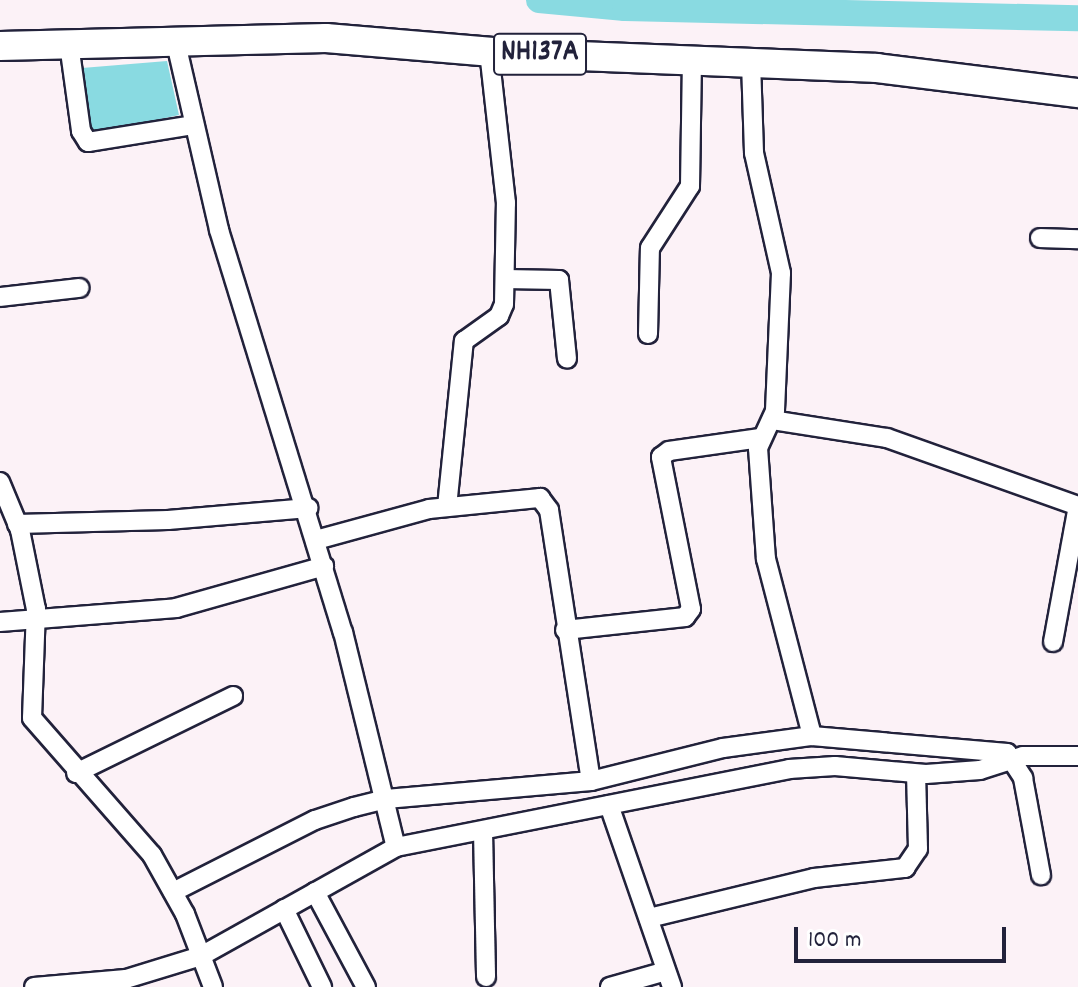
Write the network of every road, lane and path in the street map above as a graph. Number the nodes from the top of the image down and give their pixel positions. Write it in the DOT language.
graph roads {
  1 [pos="175,39"];
  2 [pos="69,44"];
  3 [pos="0,46"];
  4 [pos="489,51"];
  5 [pos="692,60"];
  6 [pos="751,62"];
  7 [pos="1078,93"];
  8 [pos="193,125"];
  9 [pos="1040,238"];
  10 [pos="1078,239"];
  11 [pos="505,279"];
  12 [pos="79,288"];
  13 [pos="0,297"];
  14 [pos="648,334"];
  15 [pos="567,359"];
  16 [pos="772,420"];
  17 [pos="760,438"];
  18 [pos="0,482"];
  19 [pos="1078,506"];
  20 [pos="447,507"];
  21 [pos="308,508"];
  22 [pos="17,524"];
  23 [pos="316,540"];
  24 [pos="324,566"];
  25 [pos="35,619"];
  26 [pos="0,622"];
  27 [pos="565,630"];
  28 [pos="1053,642"];
  29 [pos="233,696"];
  30 [pos="812,736"];
  31 [pos="1078,756"];
  32 [pos="1014,759"];
  33 [pos="76,773"];
  34 [pos="916,775"];
  35 [pos="591,781"];
  36 [pos="609,805"];
  37 [pos="389,814"];
  38 [pos="483,831"];
  39 [pos="396,847"];
  40 [pos="1041,875"];
  41 [pos="173,892"];
  42 [pos="315,892"];
  43 [pos="284,909"];
  44 [pos="649,918"];
  45 [pos="201,956"];
  46 [pos="486,977"];
  47 [pos="669,979"];
  48 [pos="34,987"];
  49 [pos="213,987"];
  50 [pos="322,987"];
  51 [pos="366,987"];
  52 [pos="610,987"];
  1 -- 2 [label="highway, NH137A"];
  1 -- 4 [label="highway, NH137A"];
  1 -- 8 [label="street"];
  2 -- 3 [label="highway, NH137A"];
  2 -- 8 [label="street"];
  4 -- 5 [label="highway, NH137A"];
  4 -- 11 [label="street"];
  5 -- 6 [label="highway, NH137A"];
  5 -- 14 [label="street"];
  6 -- 7 [label="highway, NH137A"];
  6 -- 16 [label="street"];
  8 -- 21 [label="street"];
  9 -- 10 [label="street"];
  11 -- 15 [label="street"];
  11 -- 20 [label="street"];
  12 -- 13 [label="street"];
  16 -- 17 [label="street"];
  16 -- 19 [label="street"];
  17 -- 27 [label="street"];
  17 -- 30 [label="street"];
  18 -- 22 [label="street"];
  19 -- 28 [label="street"];
  20 -- 23 [label="street"];
  20 -- 27 [label="street"];
  21 -- 22 [label="street"];
  21 -- 23 [label="street"];
  22 -- 25 [label="street"];
  23 -- 24 [label="street"];
  24 -- 25 [label="street"];
  24 -- 37 [label="street"];
  25 -- 26 [label="street"];
  25 -- 33 [label="street"];
  27 -- 35 [label="street"];
  29 -- 33 [label="street"];
  30 -- 32 [label="street"];
  30 -- 35 [label="street"];
  31 -- 32 [label="street"];
  32 -- 34 [label="street"];
  32 -- 40 [label="street"];
  33 -- 41 [label="street"];
  34 -- 36 [label="street"];
  34 -- 44 [label="street"];
  35 -- 37 [label="street"];
  36 -- 38 [label="street"];
  36 -- 44 [label="street"];
  37 -- 39 [label="street"];
  37 -- 41 [label="street"];
  38 -- 39 [label="street"];
  38 -- 46 [label="street"];
  39 -- 42 [label="street"];
  41 -- 45 [label="street"];
  42 -- 43 [label="street"];
  42 -- 51 [label="street"];
  43 -- 45 [label="street"];
  43 -- 50 [label="street"];
  44 -- 47 [label="street"];
  45 -- 48 [label="street"];
  45 -- 49 [label="street"];
  47 -- 52 [label="street"];
}
